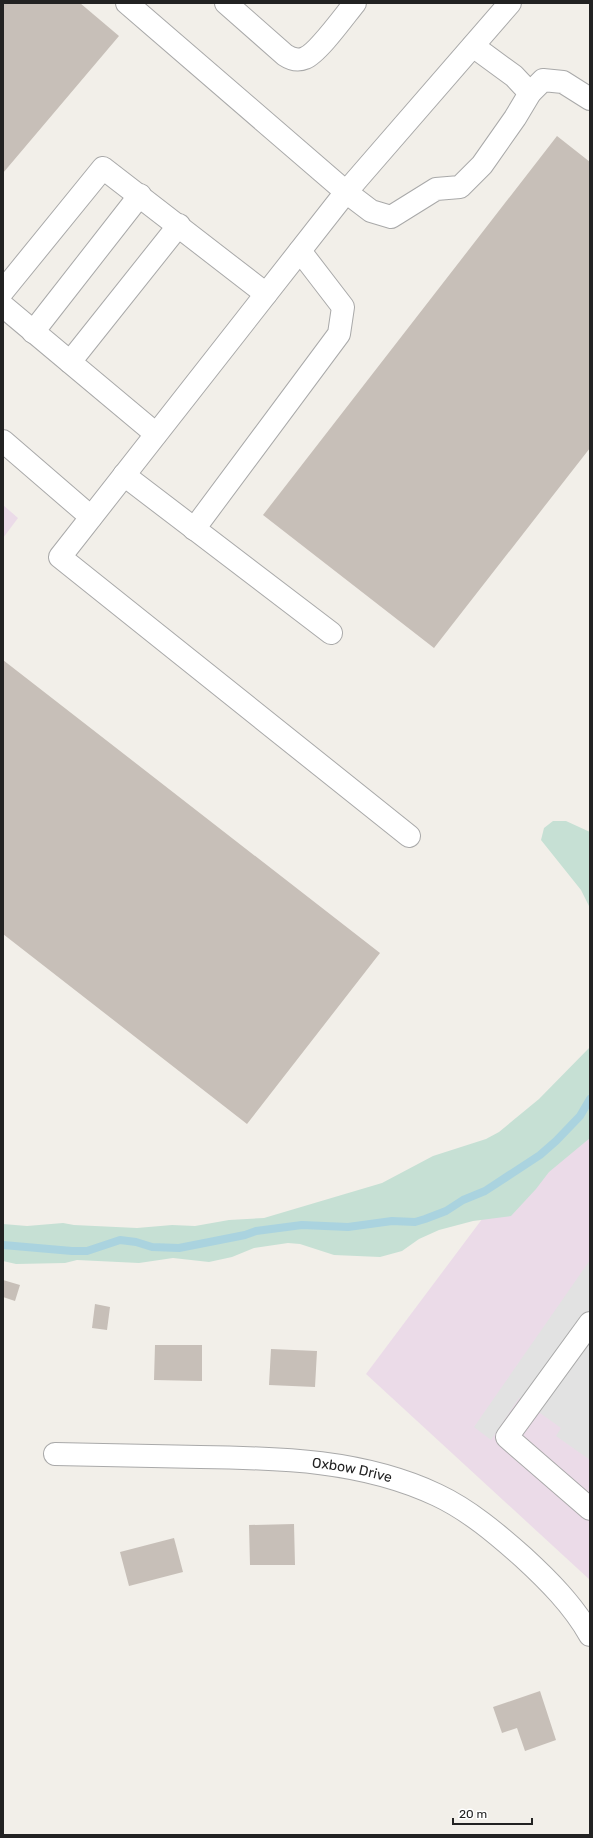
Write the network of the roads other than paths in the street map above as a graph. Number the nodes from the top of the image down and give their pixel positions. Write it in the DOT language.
graph roads {
  1 [pos="127,3"];
  2 [pos="226,3"];
  3 [pos="355,3"];
  4 [pos="510,3"];
  5 [pos="473,46"];
  6 [pos="530,93"];
  7 [pos="590,99"];
  8 [pos="346,192"];
  9 [pos="140,195"];
  10 [pos="179,225"];
  11 [pos="300,251"];
  12 [pos="3,291"];
  13 [pos="266,294"];
  14 [pos="3,306"];
  15 [pos="33,332"];
  16 [pos="70,362"];
  17 [pos="156,434"];
  18 [pos="3,441"];
  19 [pos="124,475"];
  20 [pos="91,517"];
  21 [pos="194,529"];
  22 [pos="331,633"];
  23 [pos="409,836"];
  24 [pos="590,1323"];
  25 [pos="55,1454"];
  26 [pos="590,1509"];
  27 [pos="590,1635"];
  1 -- 8 [label="street"];
  2 -- 3 [label="street"];
  4 -- 5 [label="street"];
  5 -- 6 [label="street"];
  5 -- 8 [label="street"];
  6 -- 7 [label="street"];
  6 -- 8 [label="street"];
  8 -- 11 [label="street"];
  9 -- 10 [label="street"];
  9 -- 12 [label="street"];
  9 -- 15 [label="street"];
  10 -- 13 [label="street"];
  10 -- 16 [label="street"];
  11 -- 13 [label="street"];
  11 -- 21 [label="street"];
  13 -- 17 [label="street"];
  14 -- 15 [label="street"];
  15 -- 16 [label="street"];
  16 -- 17 [label="street"];
  17 -- 19 [label="street"];
  18 -- 20 [label="street"];
  19 -- 20 [label="street"];
  19 -- 21 [label="street"];
  20 -- 23 [label="street"];
  21 -- 22 [label="street"];
  24 -- 26 [label="street"];
  25 -- 27 [label="street, Oxbow Drive"];
}
